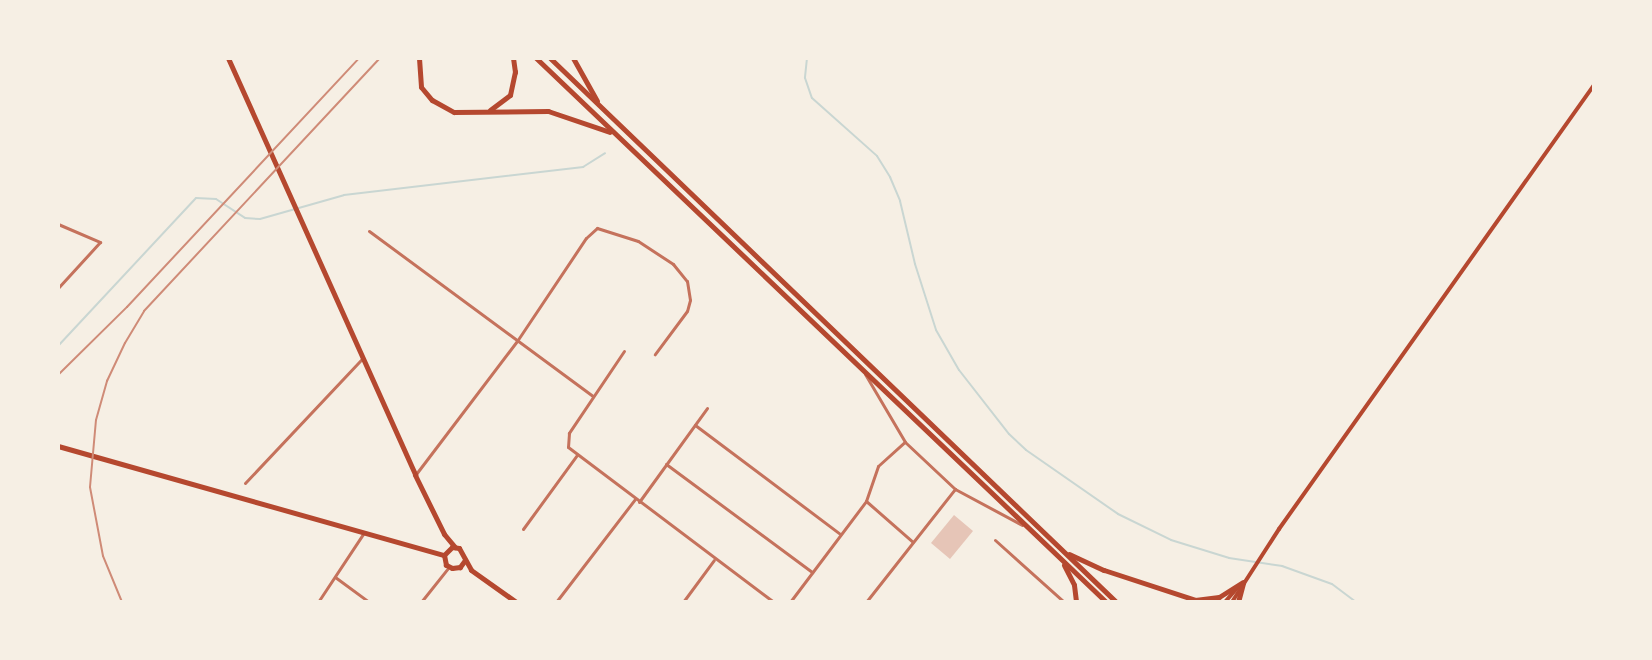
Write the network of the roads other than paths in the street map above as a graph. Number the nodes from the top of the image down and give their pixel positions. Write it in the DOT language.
graph roads {
  1 [pos="228,58"];
  2 [pos="419,58"];
  3 [pos="513,58"];
  4 [pos="536,58"];
  5 [pos="550,58"];
  6 [pos="573,58"];
  7 [pos="1594,85"];
  8 [pos="602,109"];
  9 [pos="487,112"];
  10 [pos="614,133"];
  11 [pos="58,224"];
  12 [pos="369,231"];
  13 [pos="58,288"];
  14 [pos="517,341"];
  15 [pos="624,351"];
  16 [pos="655,354"];
  17 [pos="363,358"];
  18 [pos="863,371"];
  19 [pos="593,396"];
  20 [pos="707,408"];
  21 [pos="695,425"];
  22 [pos="905,442"];
  23 [pos="58,446"];
  24 [pos="577,455"];
  25 [pos="666,464"];
  26 [pos="415,475"];
  27 [pos="245,483"];
  28 [pos="955,489"];
  29 [pos="635,499"];
  30 [pos="866,501"];
  31 [pos="639,502"];
  32 [pos="523,529"];
  33 [pos="1029,529"];
  34 [pos="363,534"];
  35 [pos="444,534"];
  36 [pos="841,534"];
  37 [pos="995,540"];
  38 [pos="913,542"];
  39 [pos="455,547"];
  40 [pos="1057,547"];
  41 [pos="445,554"];
  42 [pos="1059,557"];
  43 [pos="714,559"];
  44 [pos="465,560"];
  45 [pos="449,567"];
  46 [pos="460,567"];
  47 [pos="471,570"];
  48 [pos="812,572"];
  49 [pos="335,577"];
  50 [pos="1244,580"];
  51 [pos="1182,598"];
  52 [pos="318,602"];
  53 [pos="369,602"];
  54 [pos="421,602"];
  55 [pos="516,602"];
  56 [pos="556,602"];
  57 [pos="683,602"];
  58 [pos="774,602"];
  59 [pos="790,602"];
  60 [pos="866,602"];
  61 [pos="1064,602"];
  62 [pos="1076,602"];
  63 [pos="1106,602"];
  64 [pos="1116,602"];
  65 [pos="1192,602"];
  66 [pos="1225,602"];
  67 [pos="1232,602"];
  68 [pos="1238,602"];
  1 -- 17 [label="main road"];
  2 -- 9 [label="main road"];
  3 -- 9 [label="main road"];
  4 -- 10 [label="main road"];
  5 -- 8 [label="main road"];
  6 -- 8 [label="main road"];
  7 -- 50 [label="main road"];
  8 -- 40 [label="main road"];
  9 -- 10 [label="main road"];
  10 -- 18 [label="main road"];
  11 -- 13 [label="street"];
  12 -- 14 [label="street"];
  14 -- 16 [label="street"];
  14 -- 19 [label="street"];
  14 -- 26 [label="street"];
  15 -- 19 [label="street"];
  17 -- 26 [label="main road"];
  17 -- 27 [label="street"];
  18 -- 22 [label="street"];
  18 -- 33 [label="main road"];
  19 -- 24 [label="street"];
  20 -- 21 [label="street"];
  21 -- 25 [label="street"];
  21 -- 36 [label="street"];
  22 -- 28 [label="street"];
  22 -- 30 [label="street"];
  23 -- 34 [label="main road"];
  24 -- 29 [label="street"];
  24 -- 32 [label="street"];
  25 -- 31 [label="street"];
  25 -- 48 [label="street"];
  26 -- 35 [label="main road"];
  28 -- 33 [label="street"];
  28 -- 38 [label="street"];
  29 -- 31 [label="street"];
  29 -- 56 [label="street"];
  30 -- 36 [label="street"];
  30 -- 38 [label="street"];
  31 -- 43 [label="street"];
  33 -- 42 [label="main road"];
  34 -- 41 [label="main road"];
  34 -- 49 [label="street"];
  35 -- 39 [label="main road"];
  35 -- 41 [label="main road"];
  36 -- 48 [label="street"];
  37 -- 61 [label="street"];
  38 -- 60 [label="street"];
  39 -- 41 [label="main road"];
  39 -- 44 [label="main road"];
  40 -- 51 [label="main road"];
  40 -- 64 [label="main road"];
  41 -- 45 [label="main road"];
  42 -- 62 [label="main road"];
  42 -- 63 [label="main road"];
  43 -- 57 [label="street"];
  43 -- 58 [label="street"];
  44 -- 46 [label="main road"];
  44 -- 47 [label="main road"];
  45 -- 46 [label="main road"];
  45 -- 54 [label="street"];
  46 -- 47 [label="main road"];
  47 -- 55 [label="main road"];
  48 -- 59 [label="street"];
  49 -- 52 [label="street"];
  49 -- 53 [label="street"];
  50 -- 51 [label="main road"];
  50 -- 66 [label="main road"];
  50 -- 67 [label="main road"];
  50 -- 68 [label="main road"];
  51 -- 65 [label="main road"];
}
